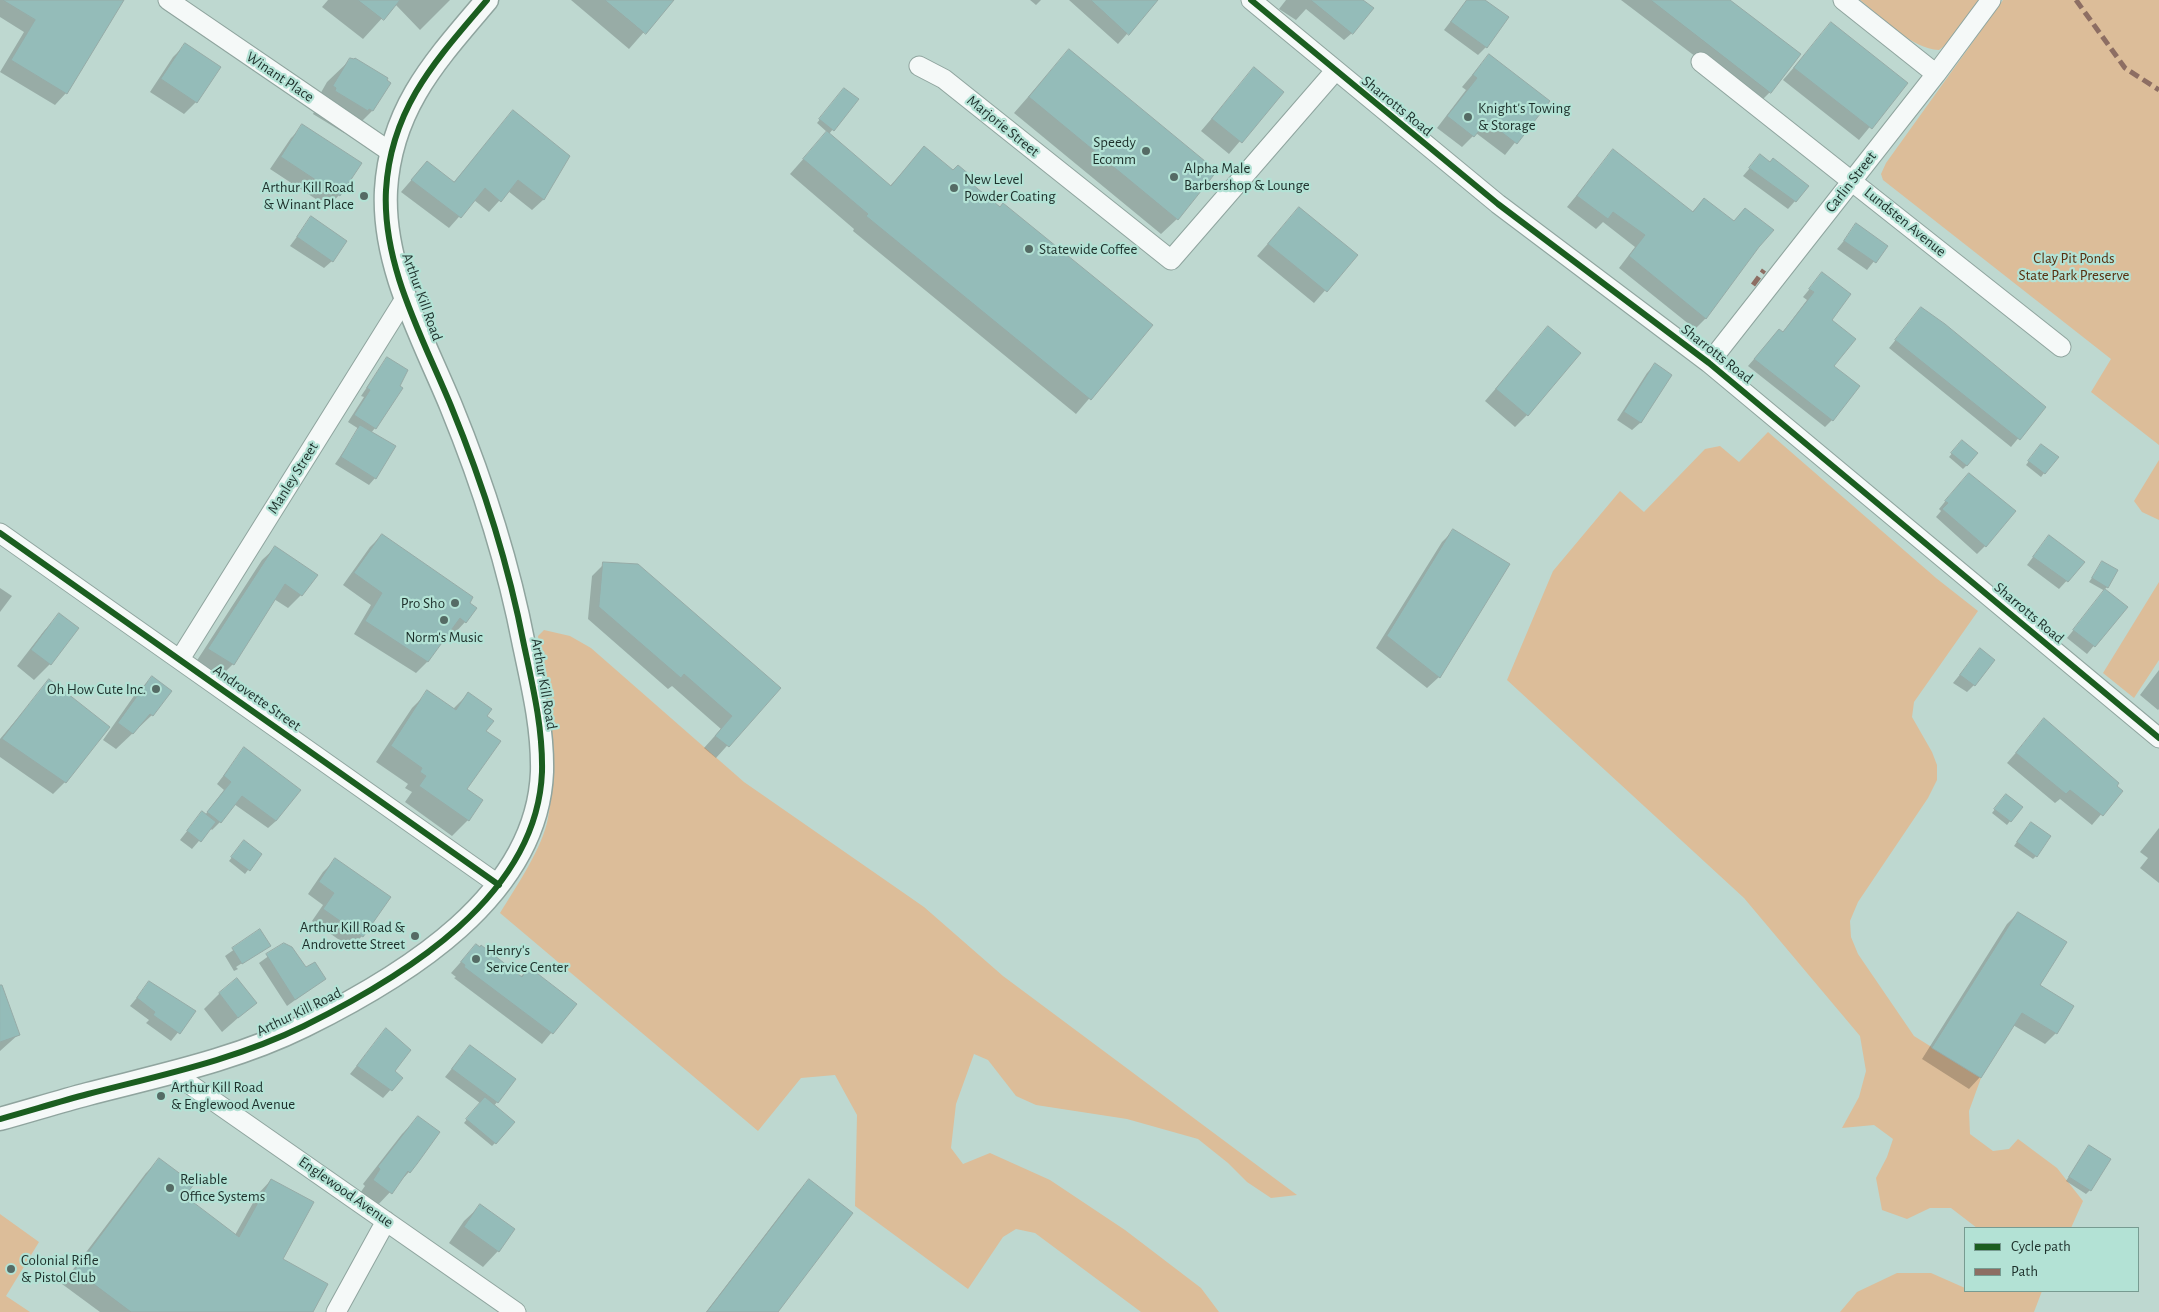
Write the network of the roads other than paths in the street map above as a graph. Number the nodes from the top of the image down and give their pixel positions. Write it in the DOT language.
graph roads {
  1 [pos="168,0"];
  2 [pos="487,0"];
  3 [pos="1251,0"];
  4 [pos="1843,0"];
  5 [pos="1990,0"];
  6 [pos="1701,62"];
  7 [pos="919,66"];
  8 [pos="1335,71"];
  9 [pos="1936,74"];
  10 [pos="392,153"];
  11 [pos="1853,180"];
  12 [pos="406,297"];
  13 [pos="2061,347"];
  14 [pos="1709,363"];
  15 [pos="0,533"];
  16 [pos="180,659"];
  17 [pos="2159,738"];
  18 [pos="499,884"];
  19 [pos="175,1074"];
  20 [pos="0,1119"];
  21 [pos="386,1221"];
  22 [pos="336,1312"];
  23 [pos="516,1312"];
  1 -- 10 [label="street, Winant Place"];
  2 -- 10 [label="street, Arthur Kill Road"];
  3 -- 8 [label="street, Sharrotts Road"];
  4 -- 9 [label="street"];
  5 -- 9 [label="street, Carlin Street"];
  6 -- 11 [label="street, Lundsten Avenue"];
  7 -- 8 [label="street, Marjorie Street"];
  8 -- 14 [label="street, Sharrotts Road"];
  9 -- 11 [label="street, Carlin Street"];
  10 -- 12 [label="street, Arthur Kill Road"];
  11 -- 13 [label="street, Lundsten Avenue"];
  11 -- 14 [label="street, Carlin Street"];
  12 -- 16 [label="street, Manley Street"];
  12 -- 18 [label="street, Arthur Kill Road"];
  14 -- 17 [label="street, Sharrotts Road"];
  15 -- 16 [label="street, Androvette Street"];
  16 -- 18 [label="street, Androvette Street"];
  18 -- 19 [label="street, Arthur Kill Road"];
  19 -- 20 [label="street, Arthur Kill Road"];
  19 -- 21 [label="street, Englewood Avenue"];
  21 -- 22 [label="street"];
  21 -- 23 [label="street, Englewood Avenue"];
}
